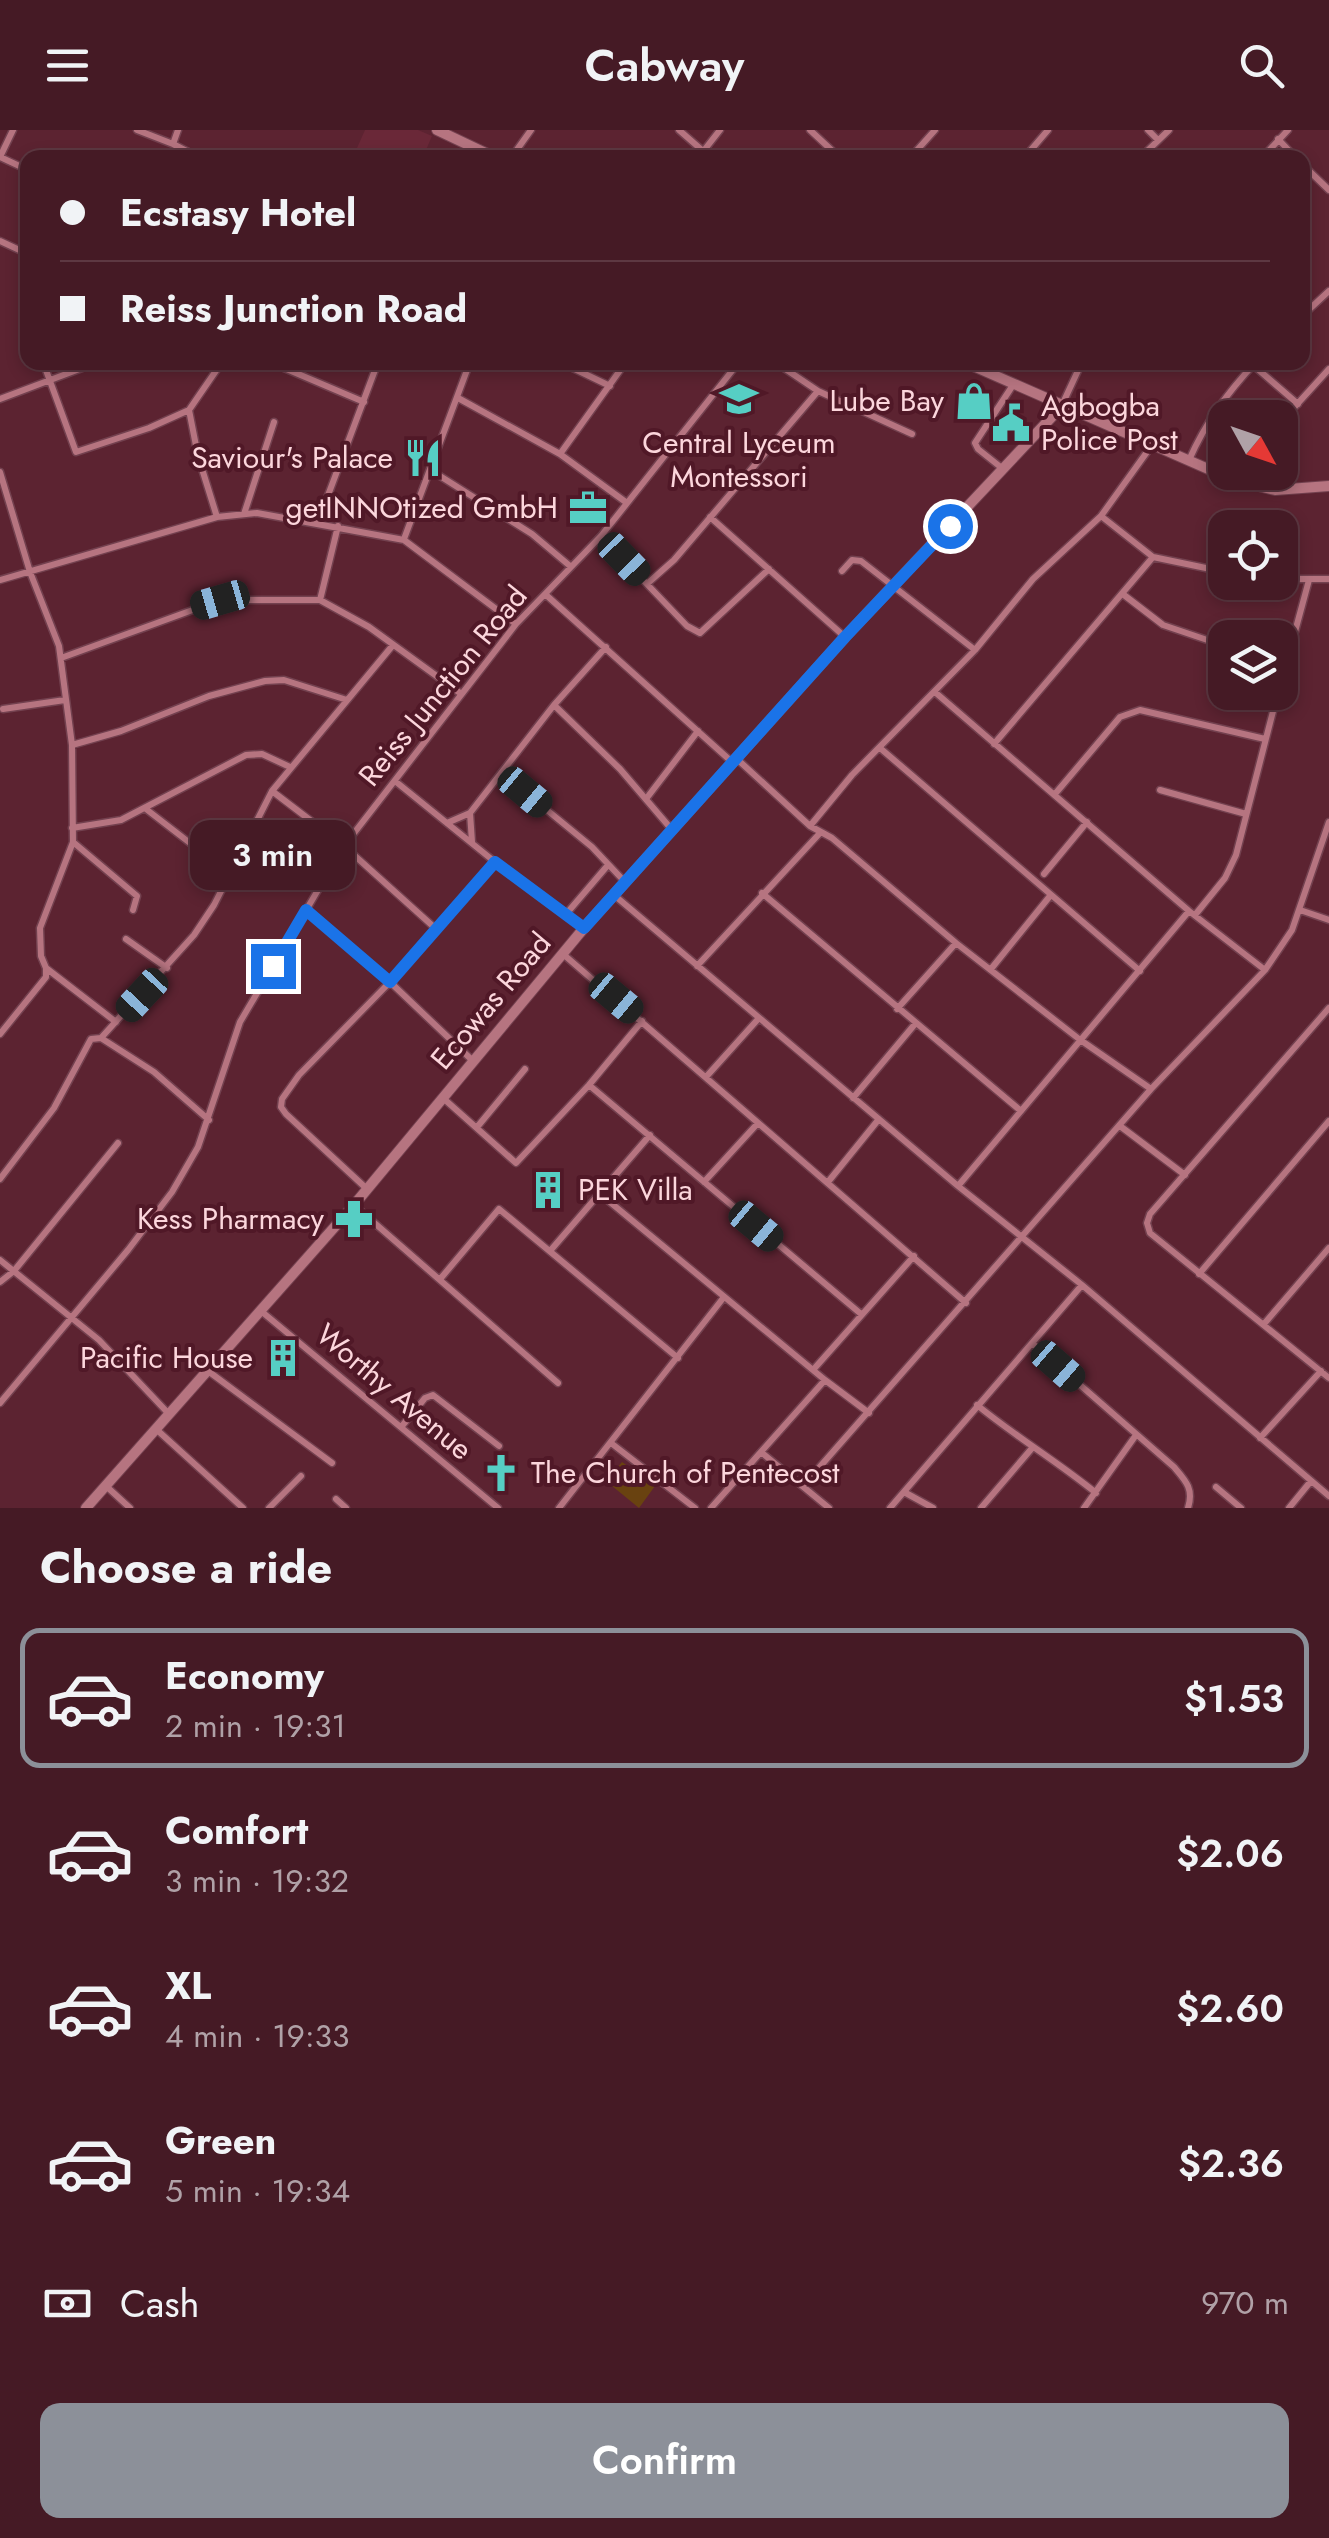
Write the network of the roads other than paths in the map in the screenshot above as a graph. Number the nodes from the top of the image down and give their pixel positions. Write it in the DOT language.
graph roads {
  1 [pos="13,130"];
  2 [pos="137,130"];
  3 [pos="178,130"];
  4 [pos="679,130"];
  5 [pos="720,130"];
  6 [pos="810,130"];
  7 [pos="936,130"];
  8 [pos="1048,130"];
  9 [pos="1148,130"];
  10 [pos="1168,130"];
  11 [pos="1288,130"];
  12 [pos="441,131"];
  13 [pos="1278,139"];
  14 [pos="1158,140"];
  15 [pos="174,144"];
  16 [pos="468,144"];
  17 [pos="185,150"];
  18 [pos="466,150"];
  19 [pos="480,150"];
  20 [pos="696,150"];
  21 [pos="703,150"];
  22 [pos="831,150"];
  23 [pos="917,150"];
  24 [pos="1031,150"];
  25 [pos="1148,150"];
  26 [pos="1269,150"];
  27 [pos="1288,150"];
  28 [pos="20,166"];
  29 [pos="1310,172"];
  30 [pos="1329,190"];
  31 [pos="1329,291"];
  32 [pos="1310,309"];
  33 [pos="45,370"];
  34 [pos="76,370"];
  35 [pos="216,370"];
  36 [pos="289,370"];
  37 [pos="375,370"];
  38 [pos="467,370"];
  39 [pos="577,370"];
  40 [pos="621,370"];
  41 [pos="733,370"];
  42 [pos="786,370"];
  43 [pos="981,370"];
  44 [pos="1078,370"];
  45 [pos="1248,370"];
  46 [pos="1261,370"];
  47 [pos="1328,370"];
  48 [pos="48,380"];
  49 [pos="1012,384"];
  50 [pos="610,386"];
  51 [pos="818,392"];
  52 [pos="0,398"];
  53 [pos="458,398"];
  54 [pos="1294,400"];
  55 [pos="364,402"];
  56 [pos="1298,404"];
  57 [pos="1062,406"];
  58 [pos="189,410"];
  59 [pos="274,422"];
  60 [pos="912,434"];
  61 [pos="1152,445"];
  62 [pos="560,454"];
  63 [pos="198,456"];
  64 [pos="248,460"];
  65 [pos="1189,460"];
  66 [pos="1208,467"];
  67 [pos="1003,469"];
  68 [pos="432,470"];
  69 [pos="0,472"];
  70 [pos="1329,486"];
  71 [pos="1298,487"];
  72 [pos="627,503"];
  73 [pos="244,514"];
  74 [pos="1101,516"];
  75 [pos="218,517"];
  76 [pos="710,518"];
  77 [pos="318,522"];
  78 [pos="338,526"];
  79 [pos="601,536"];
  80 [pos="404,540"];
  81 [pos="1153,558"];
  82 [pos="570,566"];
  83 [pos="769,569"];
  84 [pos="1208,569"];
  85 [pos="842,571"];
  86 [pos="30,572"];
  87 [pos="1329,579"];
  88 [pos="0,580"];
  89 [pos="1298,580"];
  90 [pos="1309,580"];
  91 [pos="648,583"];
  92 [pos="893,585"];
  93 [pos="546,594"];
  94 [pos="1124,595"];
  95 [pos="320,600"];
  96 [pos="1296,620"];
  97 [pos="516,624"];
  98 [pos="845,637"];
  99 [pos="1208,640"];
  100 [pos="393,645"];
  101 [pos="606,647"];
  102 [pos="975,650"];
  103 [pos="61,658"];
  104 [pos="460,693"];
  105 [pos="936,693"];
  106 [pos="65,700"];
  107 [pos="347,700"];
  108 [pos="554,705"];
  109 [pos="3,709"];
  110 [pos="1273,710"];
  111 [pos="698,731"];
  112 [pos="1265,739"];
  113 [pos="994,744"];
  114 [pos="72,745"];
  115 [pos="880,748"];
  116 [pos="735,761"];
  117 [pos="290,767"];
  118 [pos="395,781"];
  119 [pos="1160,790"];
  120 [pos="272,791"];
  121 [pos="525,792"];
  122 [pos="1054,794"];
  123 [pos="646,799"];
  124 [pos="146,808"];
  125 [pos="470,813"];
  126 [pos="1246,814"];
  127 [pos="1086,822"];
  128 [pos="1329,822"];
  129 [pos="447,823"];
  130 [pos="810,826"];
  131 [pos="72,828"];
  132 [pos="673,831"];
  133 [pos="820,833"];
  134 [pos="73,842"];
  135 [pos="472,843"];
  136 [pos="344,846"];
  137 [pos="495,862"];
  138 [pos="608,864"];
  139 [pos="230,874"];
  140 [pos="1044,874"];
  141 [pos="625,882"];
  142 [pos="762,893"];
  143 [pos="614,894"];
  144 [pos="1050,896"];
  145 [pos="133,910"];
  146 [pos="306,910"];
  147 [pos="1300,910"];
  148 [pos="566,912"];
  149 [pos="1192,913"];
  150 [pos="1329,920"];
  151 [pos="435,928"];
  152 [pos="584,928"];
  153 [pos="126,940"];
  154 [pos="956,943"];
  155 [pos="563,954"];
  156 [pos="697,966"];
  157 [pos="46,968"];
  158 [pos="167,968"];
  159 [pos="990,969"];
  160 [pos="1265,970"];
  161 [pos="1140,971"];
  162 [pos="390,982"];
  163 [pos="1329,1008"];
  164 [pos="897,1009"];
  165 [pos="758,1018"];
  166 [pos="642,1020"];
  167 [pos="116,1022"];
  168 [pos="915,1024"];
  169 [pos="1,1030"];
  170 [pos="100,1038"];
  171 [pos="1079,1039"];
  172 [pos="474,1062"];
  173 [pos="526,1069"];
  174 [pos="706,1078"];
  175 [pos="589,1085"];
  176 [pos="1150,1089"];
  177 [pos="443,1098"];
  178 [pos="853,1098"];
  179 [pos="1020,1112"];
  180 [pos="209,1120"];
  181 [pos="880,1120"];
  182 [pos="1329,1121"];
  183 [pos="758,1123"];
  184 [pos="478,1126"];
  185 [pos="1120,1126"];
  186 [pos="650,1134"];
  187 [pos="118,1143"];
  188 [pos="1184,1174"];
  189 [pos="0,1179"];
  190 [pos="704,1182"];
  191 [pos="828,1182"];
  192 [pos="958,1186"];
  193 [pos="366,1189"];
  194 [pos="600,1193"];
  195 [pos="354,1205"];
  196 [pos="1024,1237"];
  197 [pos="1329,1248"];
  198 [pos="550,1251"];
  199 [pos="914,1256"];
  200 [pos="1326,1258"];
  201 [pos="0,1260"];
  202 [pos="14,1270"];
  203 [pos="1199,1274"];
  204 [pos="441,1278"];
  205 [pos="0,1282"];
  206 [pos="1082,1285"];
  207 [pos="724,1297"];
  208 [pos="966,1302"];
  209 [pos="261,1311"];
  210 [pos="861,1314"];
  211 [pos="70,1318"];
  212 [pos="1264,1324"];
  213 [pos="1032,1343"];
  214 [pos="678,1358"];
  215 [pos="813,1370"];
  216 [pos="208,1371"];
  217 [pos="1321,1371"];
  218 [pos="1329,1378"];
  219 [pos="824,1380"];
  220 [pos="558,1383"];
  221 [pos="0,1403"];
  222 [pos="978,1406"];
  223 [pos="869,1413"];
  224 [pos="169,1414"];
  225 [pos="402,1426"];
  226 [pos="156,1429"];
  227 [pos="1136,1435"];
  228 [pos="1260,1438"];
  229 [pos="611,1442"];
  230 [pos="499,1446"];
  231 [pos="1033,1447"];
  232 [pos="761,1452"];
  233 [pos="332,1463"];
  234 [pos="301,1476"];
  235 [pos="1311,1481"];
  236 [pos="106,1486"];
  237 [pos="803,1486"];
  238 [pos="1216,1487"];
  239 [pos="904,1492"];
  240 [pos="1096,1493"];
  241 [pos="1329,1496"];
  242 [pos="336,1499"];
  243 [pos="86,1508"];
  244 [pos="130,1508"];
  245 [pos="243,1508"];
  246 [pos="269,1508"];
  247 [pos="346,1508"];
  248 [pos="498,1508"];
  249 [pos="559,1508"];
  250 [pos="695,1508"];
  251 [pos="710,1508"];
  252 [pos="829,1508"];
  253 [pos="890,1508"];
  254 [pos="933,1508"];
  255 [pos="982,1508"];
  256 [pos="1084,1508"];
  257 [pos="1188,1508"];
  258 [pos="1241,1508"];
  259 [pos="1289,1508"];
  1 -- 28 [label="street"];
  2 -- 15 [label="street"];
  3 -- 15 [label="street"];
  4 -- 20 [label="street"];
  5 -- 21 [label="street"];
  6 -- 22 [label="street"];
  7 -- 23 [label="street"];
  8 -- 24 [label="street"];
  9 -- 14 [label="street"];
  10 -- 14 [label="street"];
  11 -- 13 [label="street"];
  12 -- 16 [label="street"];
  13 -- 26 [label="street"];
  13 -- 27 [label="street"];
  14 -- 25 [label="street"];
  15 -- 17 [label="street"];
  16 -- 18 [label="street"];
  16 -- 19 [label="street"];
  29 -- 30 [label="street"];
  31 -- 32 [label="street"];
  33 -- 48 [label="street"];
  34 -- 48 [label="street"];
  35 -- 58 [label="street"];
  36 -- 55 [label="street"];
  37 -- 55 [label="street"];
  38 -- 53 [label="street"];
  39 -- 50 [label="street"];
  40 -- 50 [label="street"];
  41 -- 72 [label="street, Reiss Junction Road"];
  42 -- 51 [label="street"];
  43 -- 49 [label="street"];
  44 -- 57 [label="street"];
  45 -- 65 [label="street"];
  46 -- 54 [label="street"];
  47 -- 56 [label="street"];
  48 -- 52 [label="street"];
  48 -- 58 [label="street"];
  49 -- 57 [label="street"];
  49 -- 67 [label="street"];
  50 -- 62 [label="street"];
  51 -- 60 [label="street"];
  51 -- 76 [label="street"];
  53 -- 62 [label="street"];
  53 -- 68 [label="street"];
  55 -- 77 [label="street"];
  57 -- 61 [label="street"];
  57 -- 67 [label="street, Ecowas Road"];
  58 -- 63 [label="street"];
  59 -- 73 [label="street"];
  61 -- 65 [label="street"];
  61 -- 74 [label="street"];
  62 -- 72 [label="street"];
  63 -- 64 [label="street"];
  63 -- 75 [label="street"];
  65 -- 66 [label="street"];
  67 -- 92 [label="street, Ecowas Road"];
  68 -- 80 [label="street"];
  68 -- 82 [label="street"];
  69 -- 86 [label="street"];
  70 -- 71 [label="street"];
  72 -- 79 [label="street, Reiss Junction Road"];
  73 -- 75 [label="street"];
  73 -- 77 [label="street"];
  74 -- 81 [label="street"];
  74 -- 102 [label="street"];
  75 -- 86 [label="street"];
  76 -- 83 [label="street"];
  76 -- 91 [label="street"];
  77 -- 78 [label="street"];
  78 -- 80 [label="street"];
  78 -- 95 [label="street"];
  79 -- 82 [label="street, Reiss Junction Road"];
  79 -- 91 [label="street"];
  80 -- 97 [label="street"];
  81 -- 84 [label="street"];
  81 -- 94 [label="street"];
  82 -- 93 [label="street, Reiss Junction Road"];
  83 -- 91 [label="street"];
  83 -- 98 [label="street"];
  85 -- 92 [label="street"];
  86 -- 88 [label="street"];
  86 -- 103 [label="street"];
  87 -- 90 [label="street"];
  89 -- 90 [label="street"];
  90 -- 96 [label="street"];
  92 -- 98 [label="street, Ecowas Road"];
  92 -- 102 [label="street"];
  93 -- 97 [label="street, Reiss Junction Road"];
  93 -- 101 [label="street"];
  94 -- 99 [label="street"];
  94 -- 113 [label="street"];
  95 -- 100 [label="street"];
  95 -- 103 [label="street"];
  97 -- 104 [label="street, Reiss Junction Road"];
  98 -- 116 [label="street, Ecowas Road"];
  100 -- 104 [label="street"];
  100 -- 107 [label="street"];
  101 -- 108 [label="street"];
  101 -- 111 [label="street"];
  102 -- 105 [label="street"];
  103 -- 106 [label="street"];
  104 -- 118 [label="street, Reiss Junction Road"];
  105 -- 113 [label="street"];
  105 -- 115 [label="street"];
  106 -- 109 [label="street"];
  106 -- 114 [label="street"];
  107 -- 114 [label="street"];
  107 -- 117 [label="street"];
  108 -- 123 [label="street"];
  108 -- 125 [label="street"];
  110 -- 112 [label="street"];
  111 -- 116 [label="street"];
  111 -- 123 [label="street"];
  112 -- 122 [label="street"];
  112 -- 126 [label="street"];
  113 -- 122 [label="street"];
  114 -- 131 [label="street"];
  115 -- 130 [label="street"];
  115 -- 144 [label="street"];
  116 -- 130 [label="street"];
  116 -- 132 [label="street, Ecowas Road"];
  117 -- 120 [label="street"];
  117 -- 124 [label="street"];
  118 -- 129 [label="street"];
  118 -- 136 [label="street, Reiss Junction Road"];
  119 -- 126 [label="street"];
  120 -- 136 [label="street"];
  120 -- 139 [label="street"];
  121 -- 138 [label="street"];
  122 -- 127 [label="street"];
  123 -- 132 [label="street"];
  124 -- 131 [label="street"];
  124 -- 139 [label="street"];
  125 -- 129 [label="street"];
  125 -- 135 [label="street"];
  126 -- 149 [label="street"];
  127 -- 140 [label="street"];
  127 -- 149 [label="street"];
  128 -- 147 [label="street"];
  129 -- 135 [label="street"];
  130 -- 133 [label="street"];
  131 -- 134 [label="street"];
  132 -- 141 [label="street, Ecowas Road"];
  133 -- 142 [label="street"];
  133 -- 154 [label="street"];
  134 -- 145 [label="street"];
  134 -- 157 [label="street"];
  135 -- 137 [label="street"];
  136 -- 146 [label="street, Reiss Junction Road"];
  136 -- 151 [label="street"];
  137 -- 148 [label="street"];
  137 -- 151 [label="street"];
  138 -- 141 [label="street"];
  138 -- 148 [label="street"];
  139 -- 158 [label="street"];
  141 -- 143 [label="street, Ecowas Road"];
  142 -- 156 [label="street"];
  142 -- 164 [label="street"];
  143 -- 152 [label="street, Ecowas Road"];
  143 -- 156 [label="street"];
  144 -- 159 [label="street"];
  144 -- 161 [label="street"];
  146 -- 162 [label="street"];
  146 -- 180 [label="street, Reiss Junction Road"];
  147 -- 150 [label="street"];
  147 -- 160 [label="street"];
  148 -- 152 [label="street"];
  149 -- 160 [label="street"];
  149 -- 161 [label="street"];
  151 -- 162 [label="street"];
  152 -- 155 [label="street, Ecowas Road"];
  153 -- 158 [label="street"];
  154 -- 159 [label="street"];
  154 -- 164 [label="street"];
  155 -- 166 [label="street"];
  155 -- 172 [label="street, Ecowas Road"];
  156 -- 165 [label="street"];
  157 -- 167 [label="street"];
  157 -- 169 [label="street"];
  158 -- 167 [label="street"];
  159 -- 171 [label="street"];
  160 -- 176 [label="street"];
  161 -- 171 [label="street"];
  162 -- 172 [label="street"];
  162 -- 193 [label="street"];
  163 -- 188 [label="street"];
  164 -- 168 [label="street"];
  165 -- 174 [label="street"];
  165 -- 178 [label="street"];
  166 -- 174 [label="street"];
  166 -- 175 [label="street"];
  167 -- 170 [label="street"];
  168 -- 178 [label="street"];
  168 -- 179 [label="street"];
  170 -- 180 [label="street"];
  170 -- 189 [label="street"];
  171 -- 176 [label="street"];
  171 -- 179 [label="street"];
  172 -- 177 [label="street, Ecowas Road"];
  173 -- 184 [label="street"];
  174 -- 183 [label="street"];
  175 -- 184 [label="street"];
  175 -- 186 [label="street"];
  176 -- 185 [label="street"];
  177 -- 184 [label="street"];
  177 -- 193 [label="street, Ecowas Road"];
  178 -- 181 [label="street"];
  179 -- 192 [label="street"];
  180 -- 211 [label="street, Reiss Junction Road"];
  181 -- 191 [label="street"];
  181 -- 192 [label="street"];
  182 -- 203 [label="street"];
  183 -- 190 [label="street"];
  183 -- 191 [label="street"];
  185 -- 188 [label="street"];
  185 -- 196 [label="street"];
  186 -- 190 [label="street"];
  186 -- 194 [label="street"];
  187 -- 202 [label="street"];
  188 -- 203 [label="street"];
  190 -- 210 [label="street"];
  191 -- 199 [label="street"];
  192 -- 196 [label="street"];
  193 -- 195 [label="street, Ecowas Road"];
  194 -- 198 [label="street"];
  194 -- 207 [label="street"];
  195 -- 204 [label="street"];
  195 -- 209 [label="street, Ecowas Road"];
  196 -- 206 [label="street"];
  196 -- 208 [label="street"];
  197 -- 200 [label="street"];
  198 -- 204 [label="street"];
  198 -- 214 [label="street"];
  199 -- 208 [label="street"];
  199 -- 210 [label="street"];
  200 -- 212 [label="street"];
  201 -- 202 [label="street"];
  202 -- 205 [label="street"];
  202 -- 211 [label="street"];
  203 -- 212 [label="street"];
  204 -- 220 [label="street"];
  206 -- 213 [label="street"];
  206 -- 228 [label="street"];
  207 -- 214 [label="street"];
  207 -- 215 [label="street"];
  208 -- 223 [label="street"];
  209 -- 216 [label="street, Ecowas Road"];
  209 -- 225 [label="street, Worthy Avenue"];
  210 -- 215 [label="street"];
  211 -- 221 [label="street, Reiss Junction Road"];
  211 -- 224 [label="street"];
  212 -- 217 [label="street"];
  213 -- 222 [label="street"];
  213 -- 227 [label="street"];
  214 -- 229 [label="street"];
  215 -- 219 [label="street"];
  216 -- 224 [label="street, Ecowas Road"];
  216 -- 233 [label="street"];
  217 -- 218 [label="street"];
  217 -- 228 [label="street"];
  219 -- 223 [label="street"];
  219 -- 232 [label="street"];
  222 -- 231 [label="street"];
  222 -- 239 [label="street"];
  223 -- 237 [label="street"];
  224 -- 226 [label="street, Ecowas Road"];
  225 -- 230 [label="street"];
  225 -- 248 [label="street, Worthy Avenue"];
  226 -- 236 [label="street, Ecowas Road"];
  226 -- 245 [label="street"];
  227 -- 240 [label="street"];
  227 -- 257 [label="street"];
  228 -- 235 [label="street"];
  229 -- 249 [label="street"];
  229 -- 250 [label="street"];
  231 -- 240 [label="street"];
  231 -- 255 [label="street"];
  232 -- 237 [label="street"];
  232 -- 251 [label="street"];
  234 -- 246 [label="street"];
  235 -- 241 [label="street"];
  235 -- 259 [label="street"];
  236 -- 243 [label="street, Ecowas Road"];
  236 -- 244 [label="street"];
  237 -- 252 [label="street"];
  238 -- 258 [label="street"];
  239 -- 253 [label="street"];
  239 -- 254 [label="street"];
  240 -- 256 [label="street"];
  242 -- 247 [label="street"];
}
